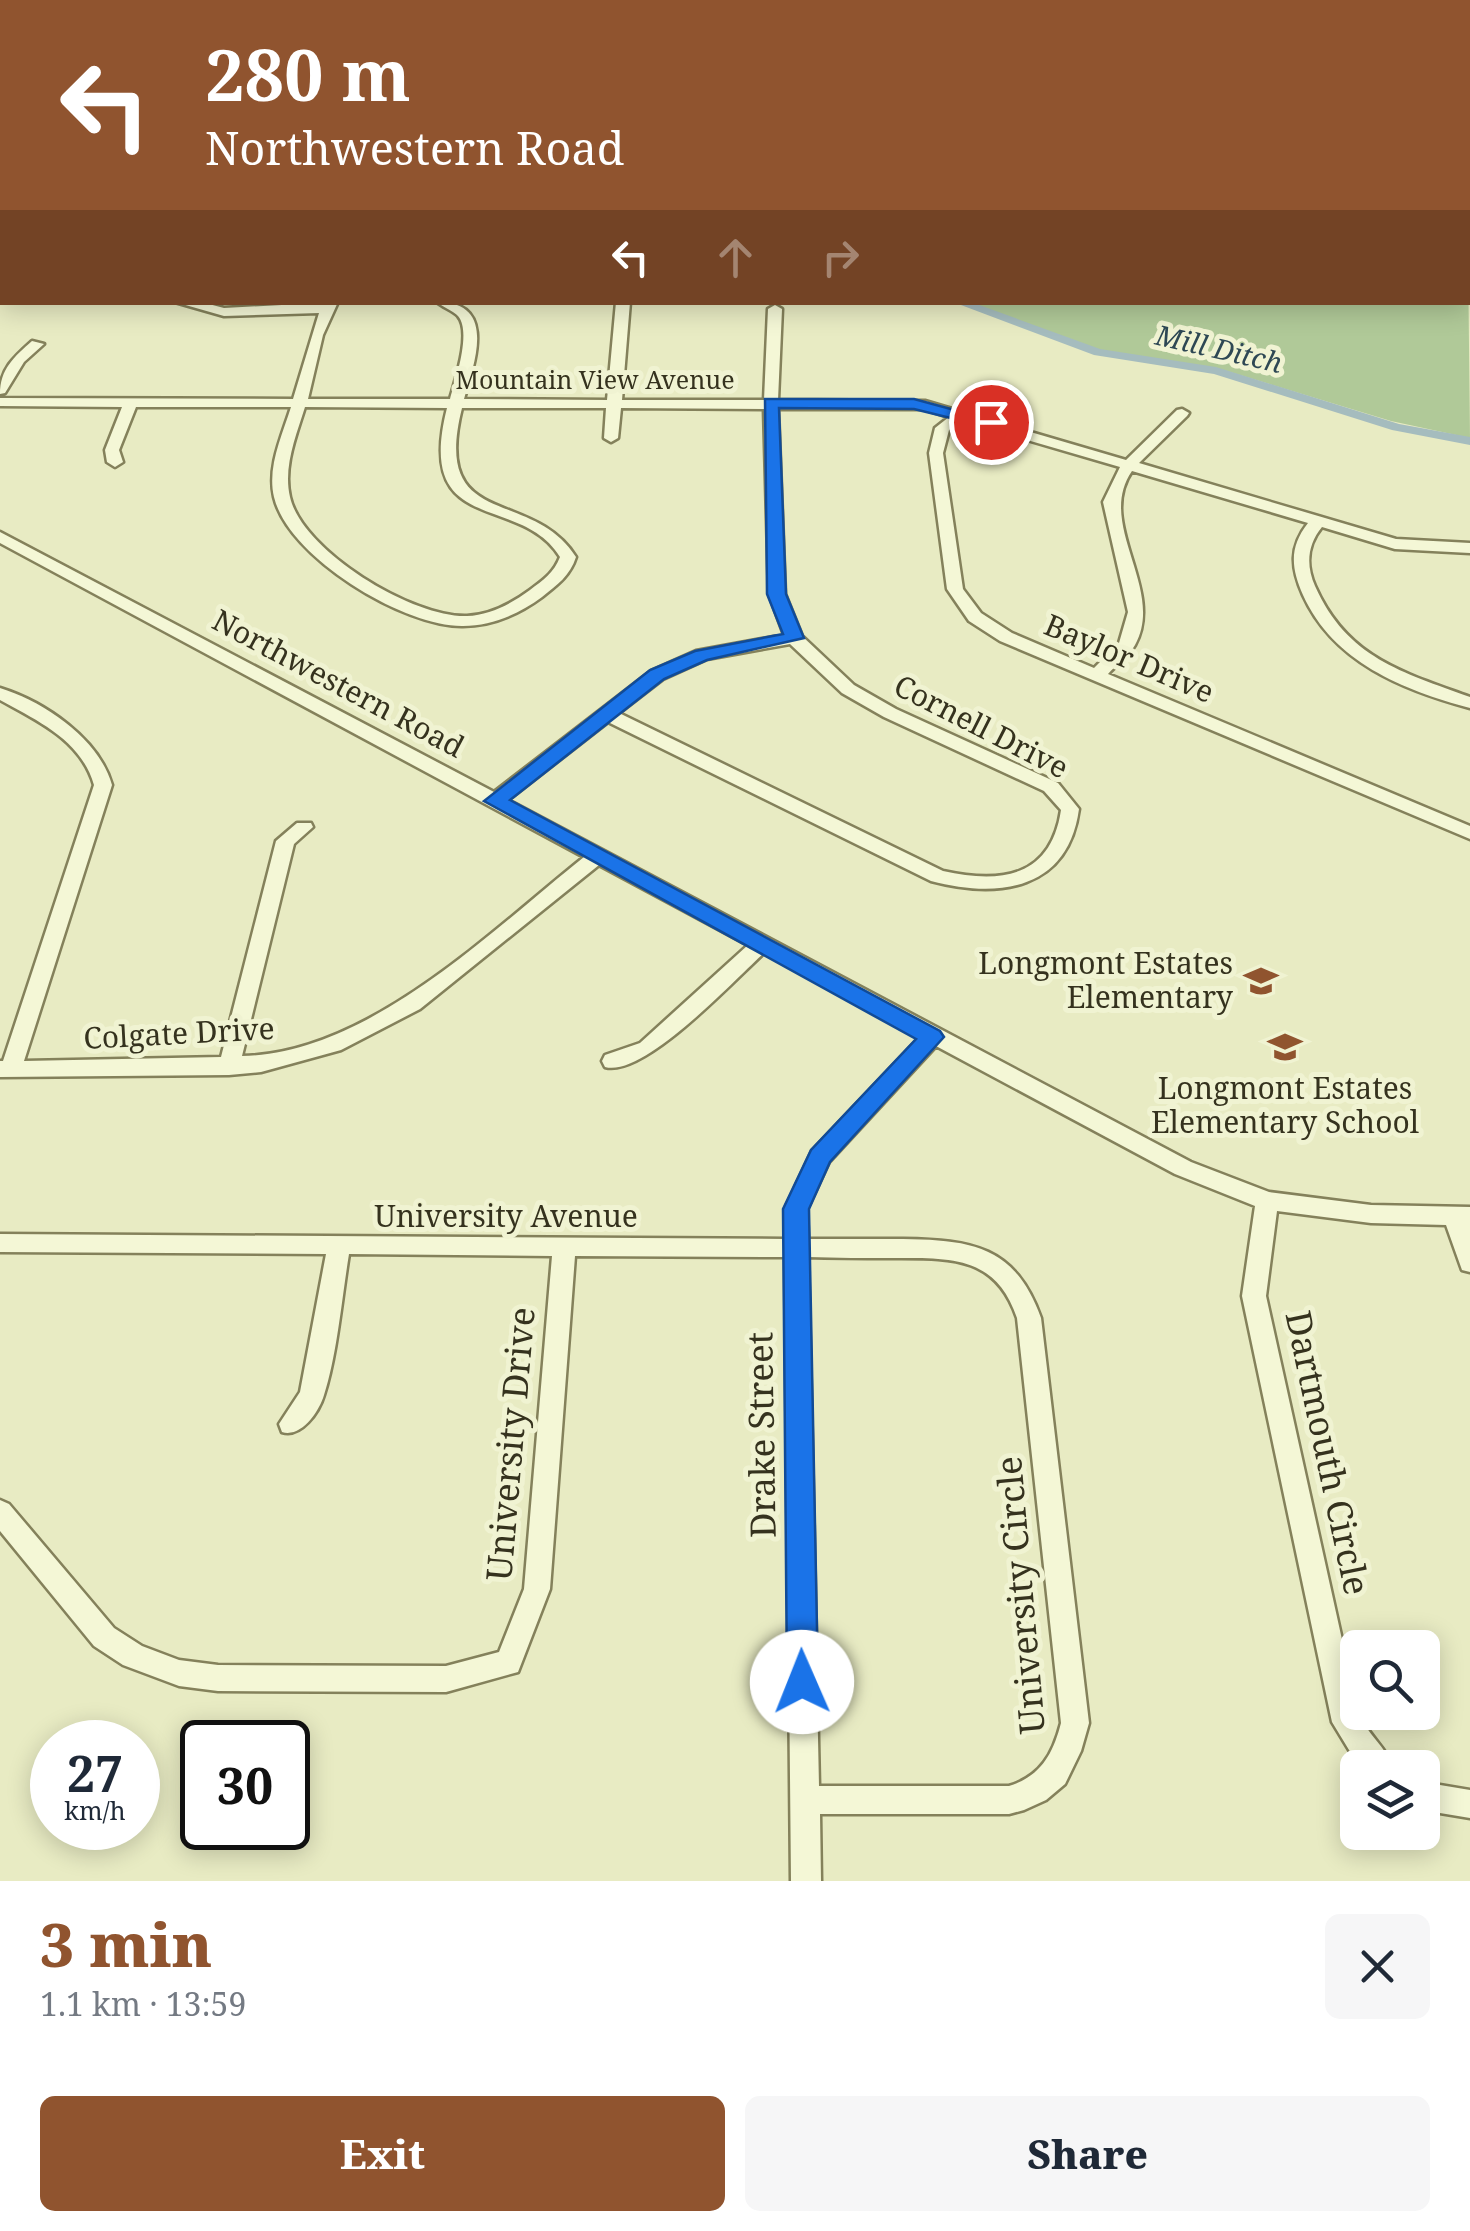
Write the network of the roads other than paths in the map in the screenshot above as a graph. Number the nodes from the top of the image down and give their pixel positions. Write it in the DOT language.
graph roads {
  1 [pos="195,305"];
  2 [pos="449,305"];
  3 [pos="624,305"];
  4 [pos="329,306"];
  5 [pos="775,309"];
  6 [pos="38,344"];
  7 [pos="0,390"];
  8 [pos="0,402"];
  9 [pos="131,402"];
  10 [pos="300,402"];
  11 [pos="455,402"];
  12 [pos="612,403"];
  13 [pos="771,403"];
  14 [pos="962,414"];
  15 [pos="1182,414"];
  16 [pos="611,438"];
  17 [pos="115,462"];
  18 [pos="1129,465"];
  19 [pos="1317,523"];
  20 [pos="0,537"];
  21 [pos="1467,553"];
  22 [pos="794,638"];
  23 [pos="1097,675"];
  24 [pos="2,697"];
  25 [pos="1470,702"];
  26 [pos="607,714"];
  27 [pos="495,801"];
  28 [pos="304,827"];
  29 [pos="1470,834"];
  30 [pos="597,856"];
  31 [pos="760,945"];
  32 [pos="932,1037"];
  33 [pos="613,1061"];
  34 [pos="229,1067"];
  35 [pos="6,1069"];
  36 [pos="1267,1200"];
  37 [pos="1462,1216"];
  38 [pos="0,1243"];
  39 [pos="338,1246"];
  40 [pos="793,1247"];
  41 [pos="564,1248"];
  42 [pos="1470,1263"];
  43 [pos="1006,1273"];
  44 [pos="291,1424"];
  45 [pos="0,1512"];
  46 [pos="1363,1750"];
  47 [pos="1440,1799"];
  48 [pos="805,1800"];
  49 [pos="1470,1804"];
  50 [pos="806,1881"];
  1 -- 4 [label="street"];
  2 -- 11 [label="street"];
  3 -- 12 [label="street"];
  4 -- 10 [label="street"];
  5 -- 13 [label="street, Cornell Drive"];
  6 -- 7 [label="street"];
  8 -- 9 [label="street, Mountain View Avenue"];
  9 -- 10 [label="street, Mountain View Avenue"];
  9 -- 17 [label="street"];
  10 -- 11 [label="street, Mountain View Avenue"];
  10 -- 11 [label="street"];
  11 -- 12 [label="street, Mountain View Avenue"];
  12 -- 13 [label="street, Mountain View Avenue"];
  12 -- 16 [label="street"];
  13 -- 14 [label="street, Mountain View Avenue"];
  13 -- 22 [label="street, Cornell Drive"];
  14 -- 18 [label="street, Mountain View Avenue"];
  14 -- 23 [label="street, Baylor Drive"];
  15 -- 18 [label="street"];
  18 -- 19 [label="street, Mountain View Avenue"];
  18 -- 23 [label="street"];
  19 -- 21 [label="street, Mountain View Avenue"];
  19 -- 25 [label="street"];
  20 -- 27 [label="street, Northwestern Road"];
  22 -- 26 [label="street"];
  22 -- 26 [label="street, Cornell Drive"];
  23 -- 29 [label="street, Baylor Drive"];
  24 -- 35 [label="street"];
  26 -- 27 [label="street"];
  27 -- 30 [label="street, Northwestern Road"];
  28 -- 34 [label="street"];
  30 -- 31 [label="street, Northwestern Road"];
  30 -- 34 [label="street, Colgate Drive"];
  31 -- 32 [label="street, Northwestern Road"];
  31 -- 33 [label="street"];
  32 -- 36 [label="street, Northwestern Road"];
  32 -- 40 [label="street, Drake Street"];
  34 -- 35 [label="street, Colgate Drive"];
  36 -- 37 [label="street, Northwestern Road"];
  36 -- 46 [label="street, Dartmouth Circle"];
  37 -- 42 [label="street"];
  38 -- 39 [label="street, University Avenue"];
  39 -- 41 [label="street, University Avenue"];
  39 -- 44 [label="street"];
  40 -- 41 [label="street, University Avenue"];
  40 -- 43 [label="street, University Avenue"];
  40 -- 48 [label="street, Drake Street"];
  41 -- 45 [label="street, University Drive"];
  43 -- 48 [label="street, University Circle"];
  47 -- 49 [label="street"];
  48 -- 50 [label="street, Drake Street"];
}
